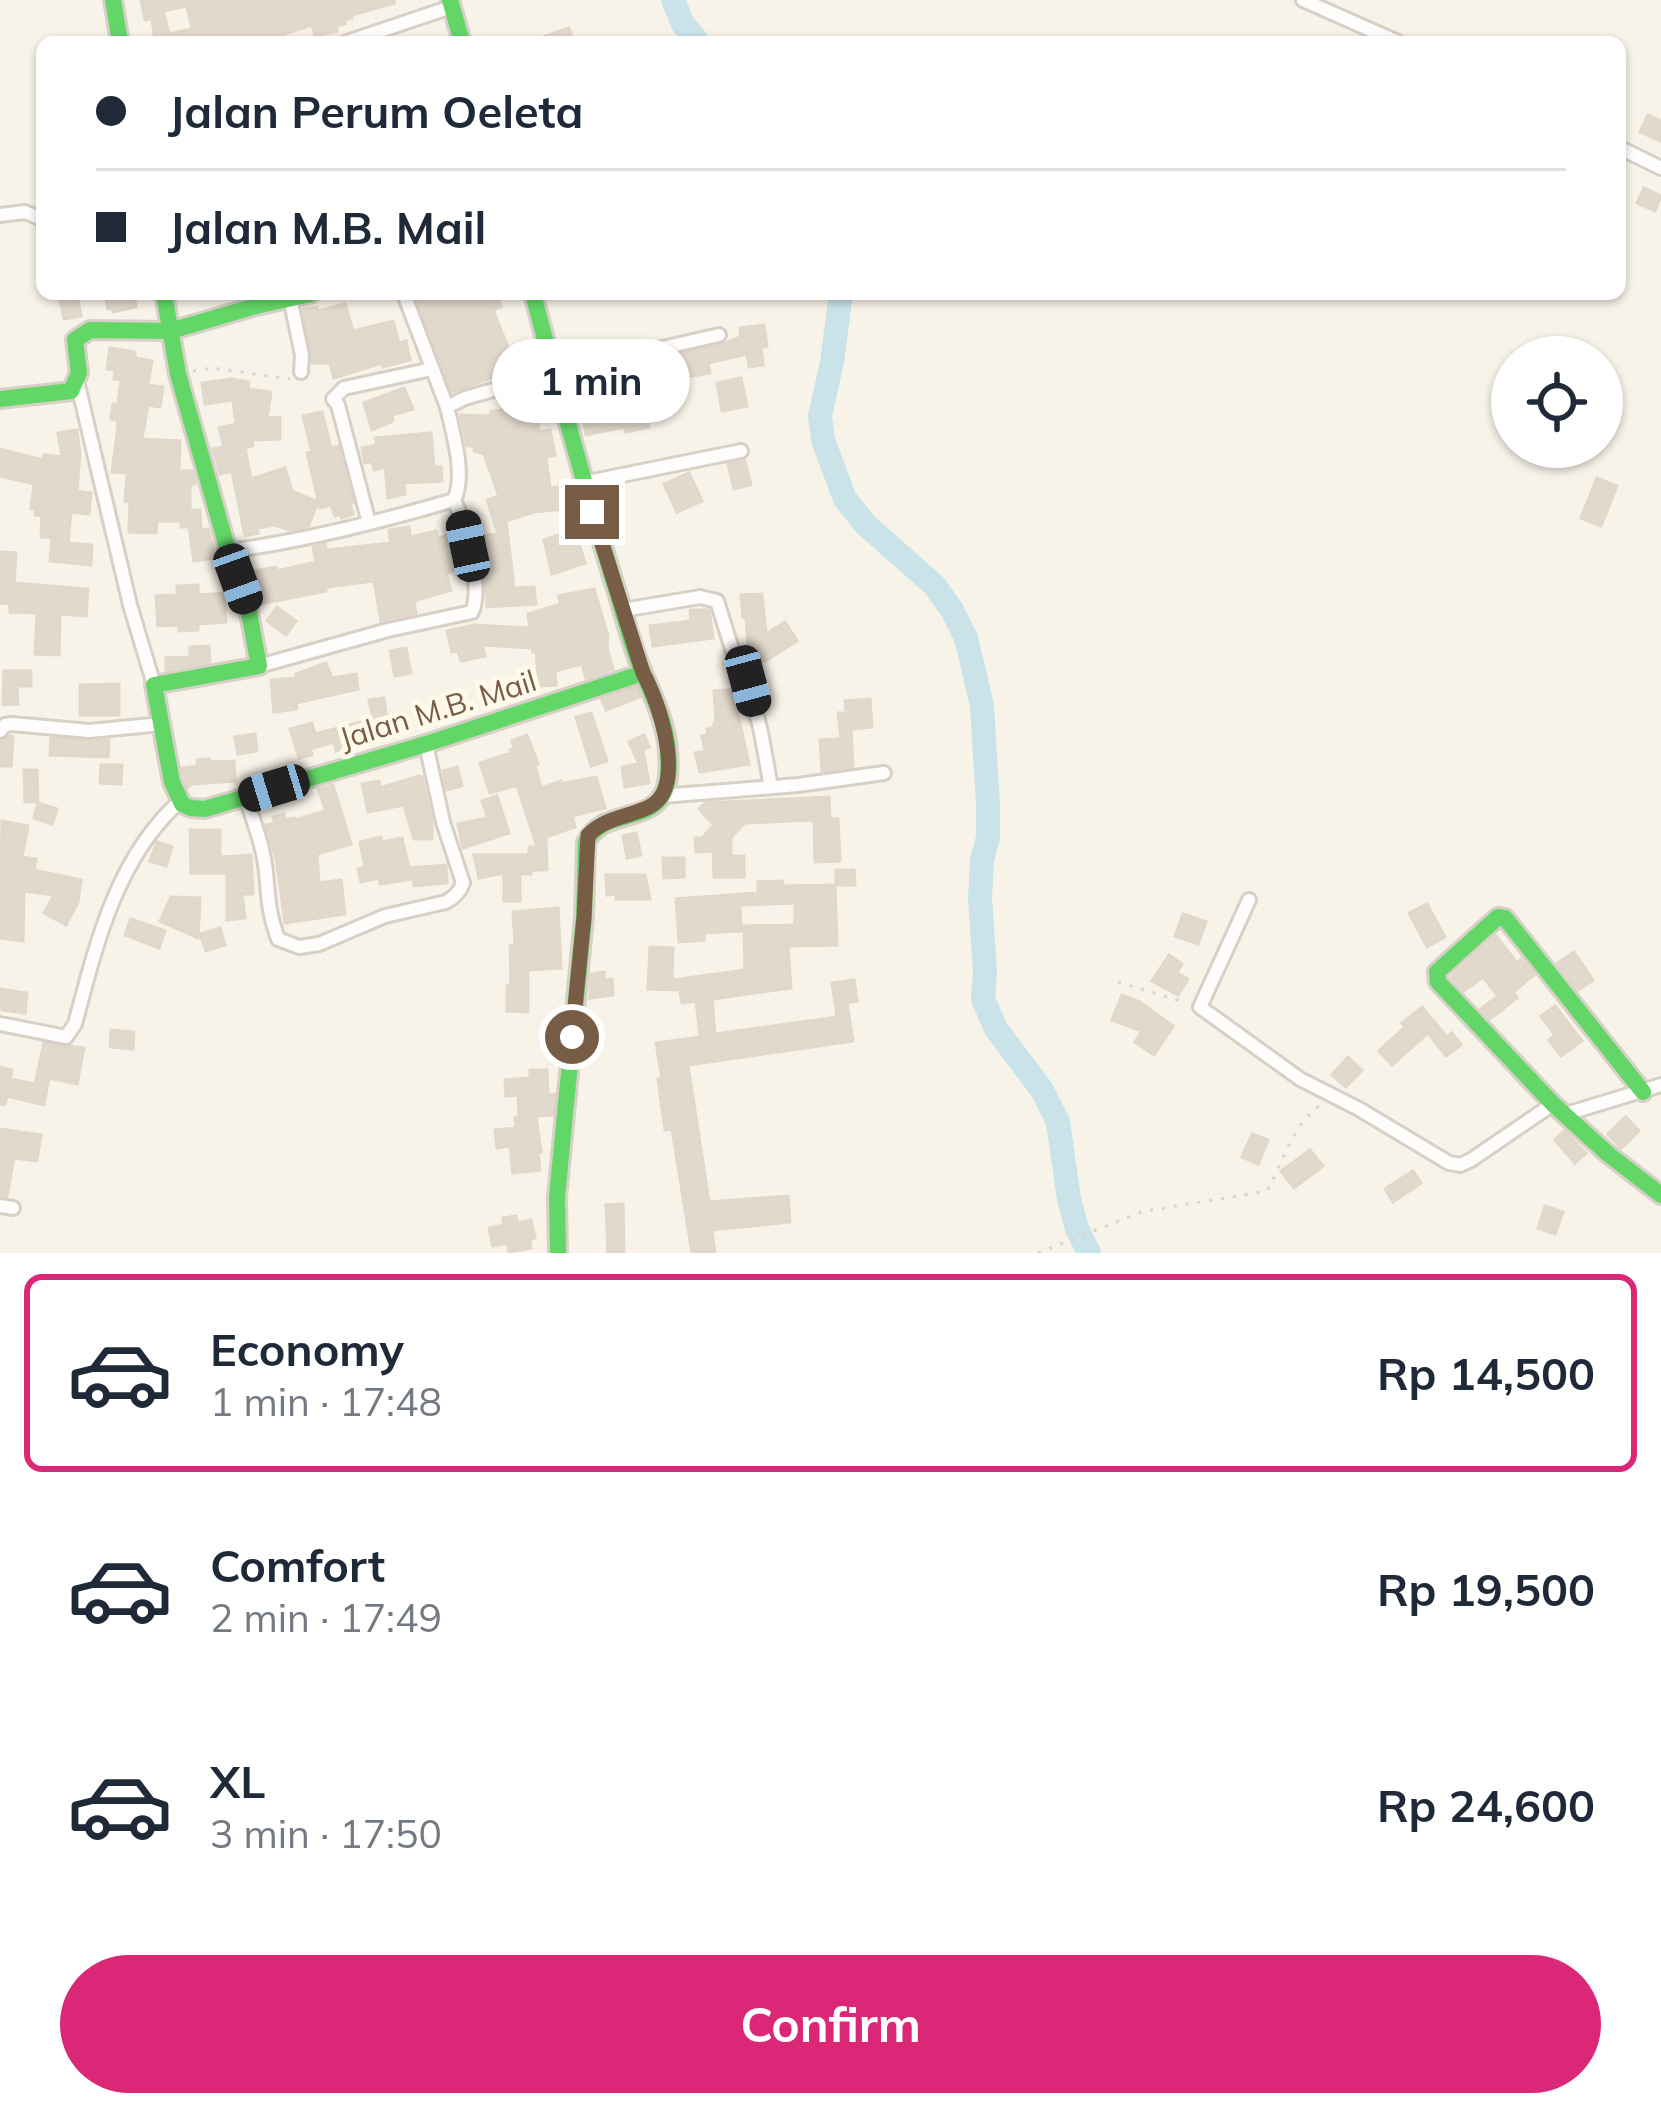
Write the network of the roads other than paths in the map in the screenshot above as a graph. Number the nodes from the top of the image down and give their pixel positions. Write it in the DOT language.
graph roads {
  1 [pos="113,0"];
  2 [pos="1303,0"];
  3 [pos="451,3"];
  4 [pos="119,36"];
  5 [pos="363,36"];
  6 [pos="460,36"];
  7 [pos="1384,36"];
  8 [pos="1626,151"];
  9 [pos="1661,168"];
  10 [pos="0,215"];
  11 [pos="36,217"];
  12 [pos="165,300"];
  13 [pos="276,300"];
  14 [pos="291,300"];
  15 [pos="406,300"];
  16 [pos="535,300"];
  17 [pos="170,331"];
  18 [pos="719,335"];
  19 [pos="432,369"];
  20 [pos="301,372"];
  21 [pos="553,373"];
  22 [pos="77,385"];
  23 [pos="0,399"];
  24 [pos="447,407"];
  25 [pos="741,451"];
  26 [pos="583,483"];
  27 [pos="454,500"];
  28 [pos="369,524"];
  29 [pos="228,551"];
  30 [pos="623,610"];
  31 [pos="259,666"];
  32 [pos="643,673"];
  33 [pos="154,686"];
  34 [pos="162,724"];
  35 [pos="0,731"];
  36 [pos="426,744"];
  37 [pos="884,773"];
  38 [pos="771,787"];
  39 [pos="246,797"];
  40 [pos="657,801"];
  41 [pos="179,802"];
  42 [pos="1249,900"];
  43 [pos="0,1024"];
  44 [pos="1652,1089"];
  45 [pos="1559,1109"];
  46 [pos="1661,1196"];
  47 [pos="558,1253"];
  1 -- 4 [label="street"];
  2 -- 7 [label="street"];
  3 -- 5 [label="street"];
  3 -- 6 [label="street"];
  8 -- 9 [label="street"];
  10 -- 11 [label="street"];
  12 -- 17 [label="street"];
  13 -- 17 [label="street"];
  14 -- 20 [label="street"];
  15 -- 19 [label="street"];
  16 -- 21 [label="street"];
  17 -- 22 [label="street"];
  17 -- 29 [label="street"];
  18 -- 21 [label="street"];
  19 -- 24 [label="street"];
  19 -- 28 [label="street"];
  21 -- 24 [label="street"];
  21 -- 26 [label="street"];
  22 -- 23 [label="street"];
  22 -- 33 [label="street"];
  24 -- 27 [label="street"];
  25 -- 26 [label="street"];
  26 -- 30 [label="street"];
  27 -- 28 [label="street"];
  27 -- 31 [label="street"];
  28 -- 29 [label="street"];
  29 -- 31 [label="street"];
  30 -- 32 [label="street"];
  30 -- 38 [label="street"];
  31 -- 33 [label="street"];
  32 -- 36 [label="street, Jalan M.B. Mail"];
  32 -- 40 [label="street"];
  33 -- 34 [label="street"];
  34 -- 35 [label="street"];
  34 -- 41 [label="street"];
  36 -- 39 [label="street, Jalan M.B. Mail"];
  36 -- 39 [label="street"];
  37 -- 38 [label="street"];
  38 -- 40 [label="street"];
  39 -- 41 [label="street, Jalan M.B. Mail"];
  40 -- 47 [label="street"];
  41 -- 43 [label="street"];
  42 -- 45 [label="street"];
  44 -- 45 [label="street"];
  44 -- 45 [label="street"];
  45 -- 46 [label="street"];
}
